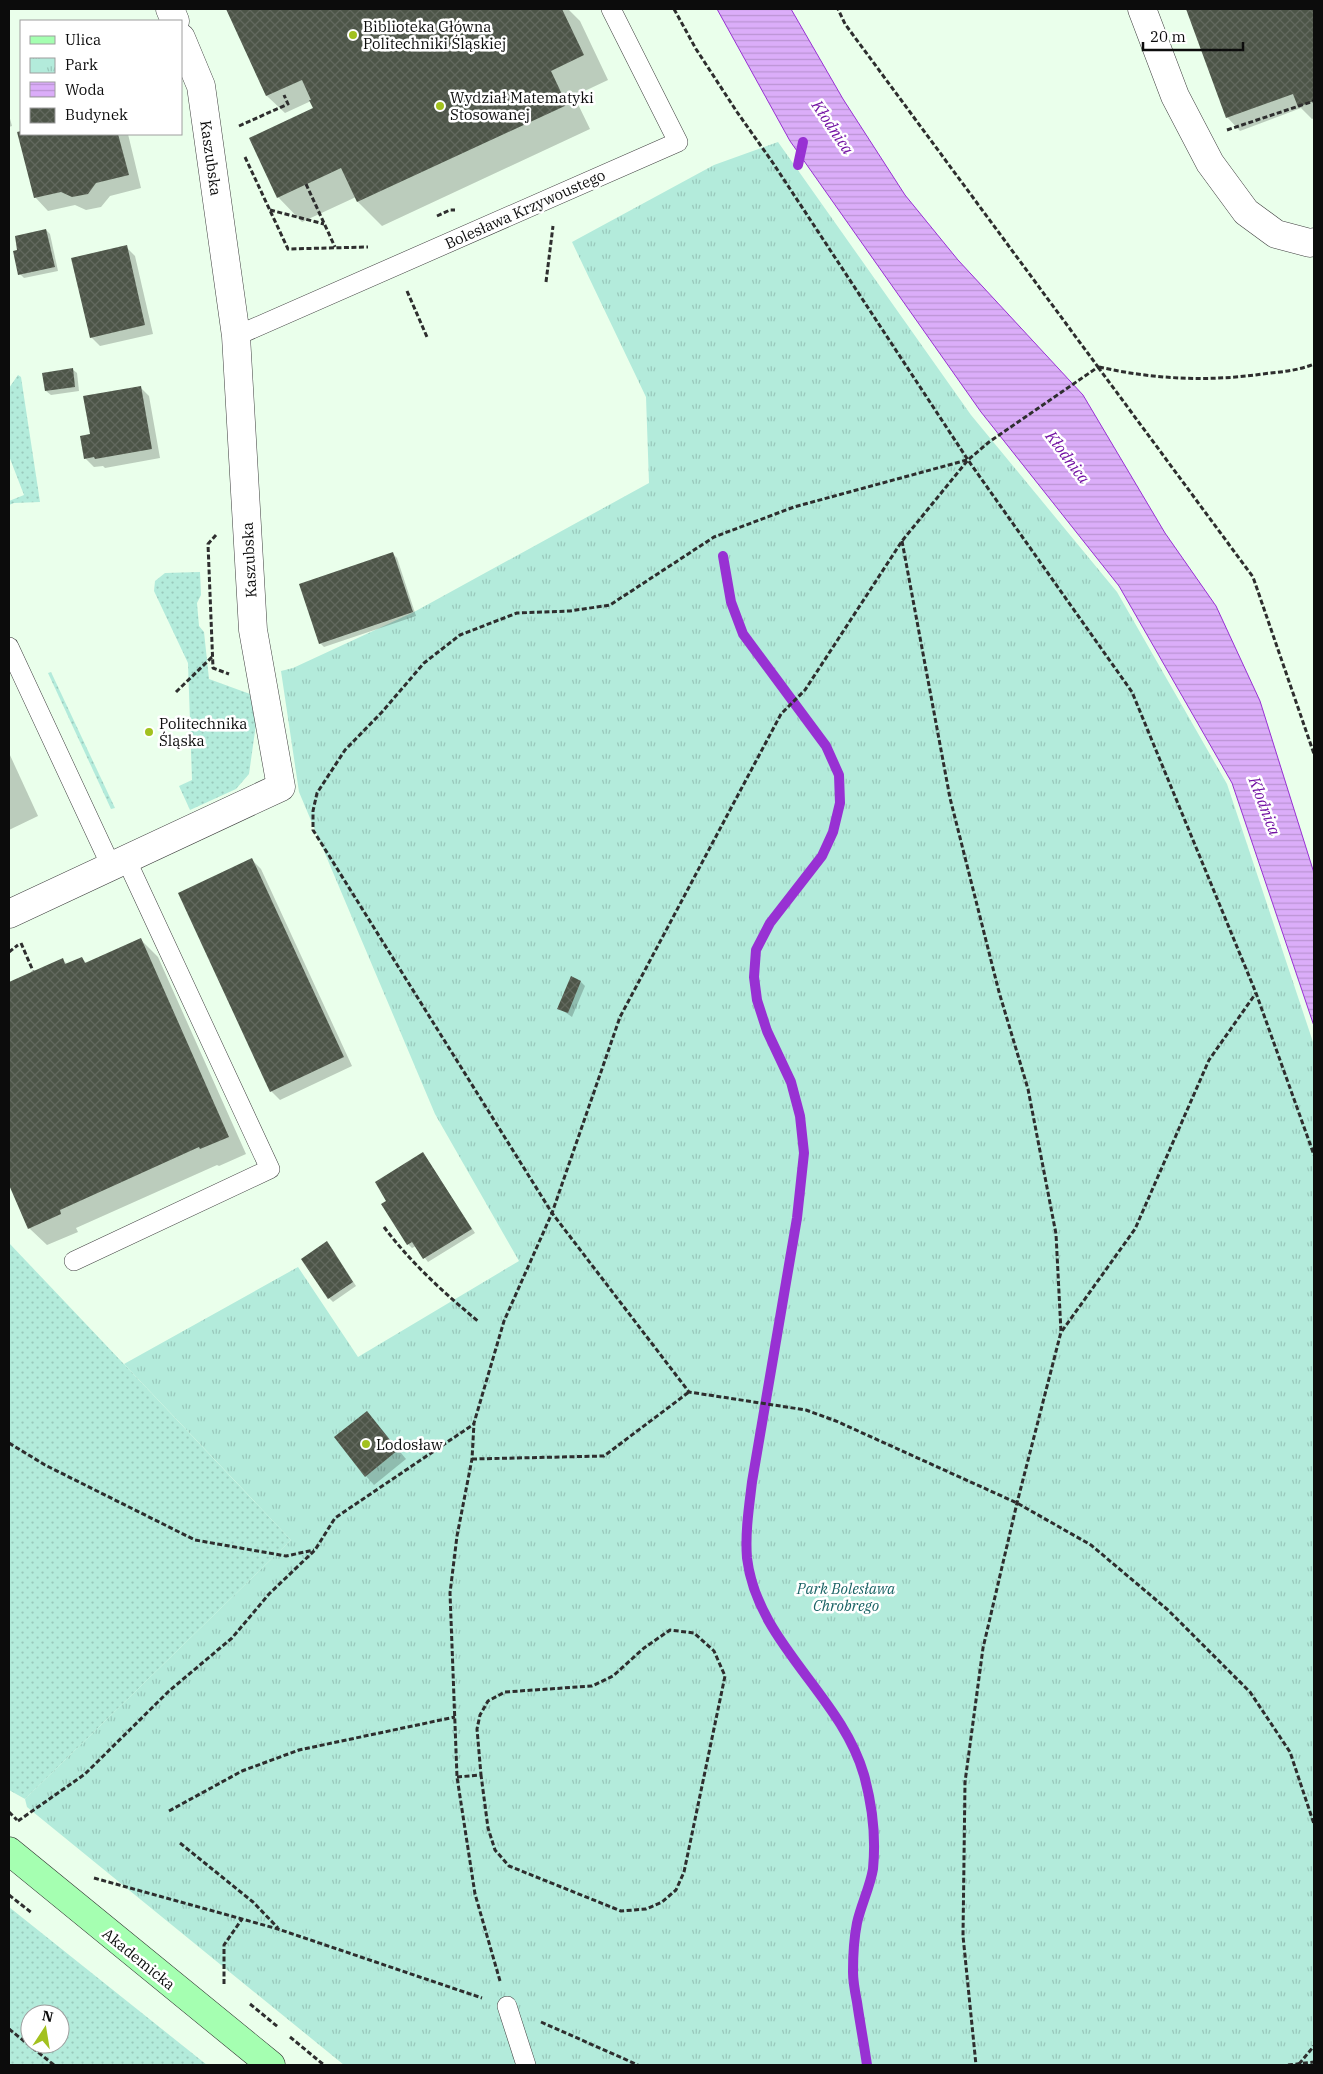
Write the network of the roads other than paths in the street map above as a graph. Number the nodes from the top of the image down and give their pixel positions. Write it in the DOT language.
graph roads {
  1 [pos="611,9"];
  2 [pos="1142,9"];
  3 [pos="182,40"];
  4 [pos="1314,242"];
  5 [pos="236,336"];
  6 [pos="9,647"];
  7 [pos="118,862"];
  8 [pos="9,914"];
  9 [pos="74,1260"];
  10 [pos="9,1852"];
  11 [pos="507,2006"];
  12 [pos="270,2065"];
  13 [pos="526,2065"];
  1 -- 5 [label="lane, Bolesława Krzywoustego"];
  2 -- 4 [label="street"];
  3 -- 5 [label="street, Kaszubska"];
  5 -- 7 [label="street, Kaszubska"];
  6 -- 7 [label="lane"];
  7 -- 8 [label="street, Kaszubska"];
  7 -- 9 [label="lane"];
  10 -- 12 [label="street, Akademicka"];
  11 -- 13 [label="lane"];
}
